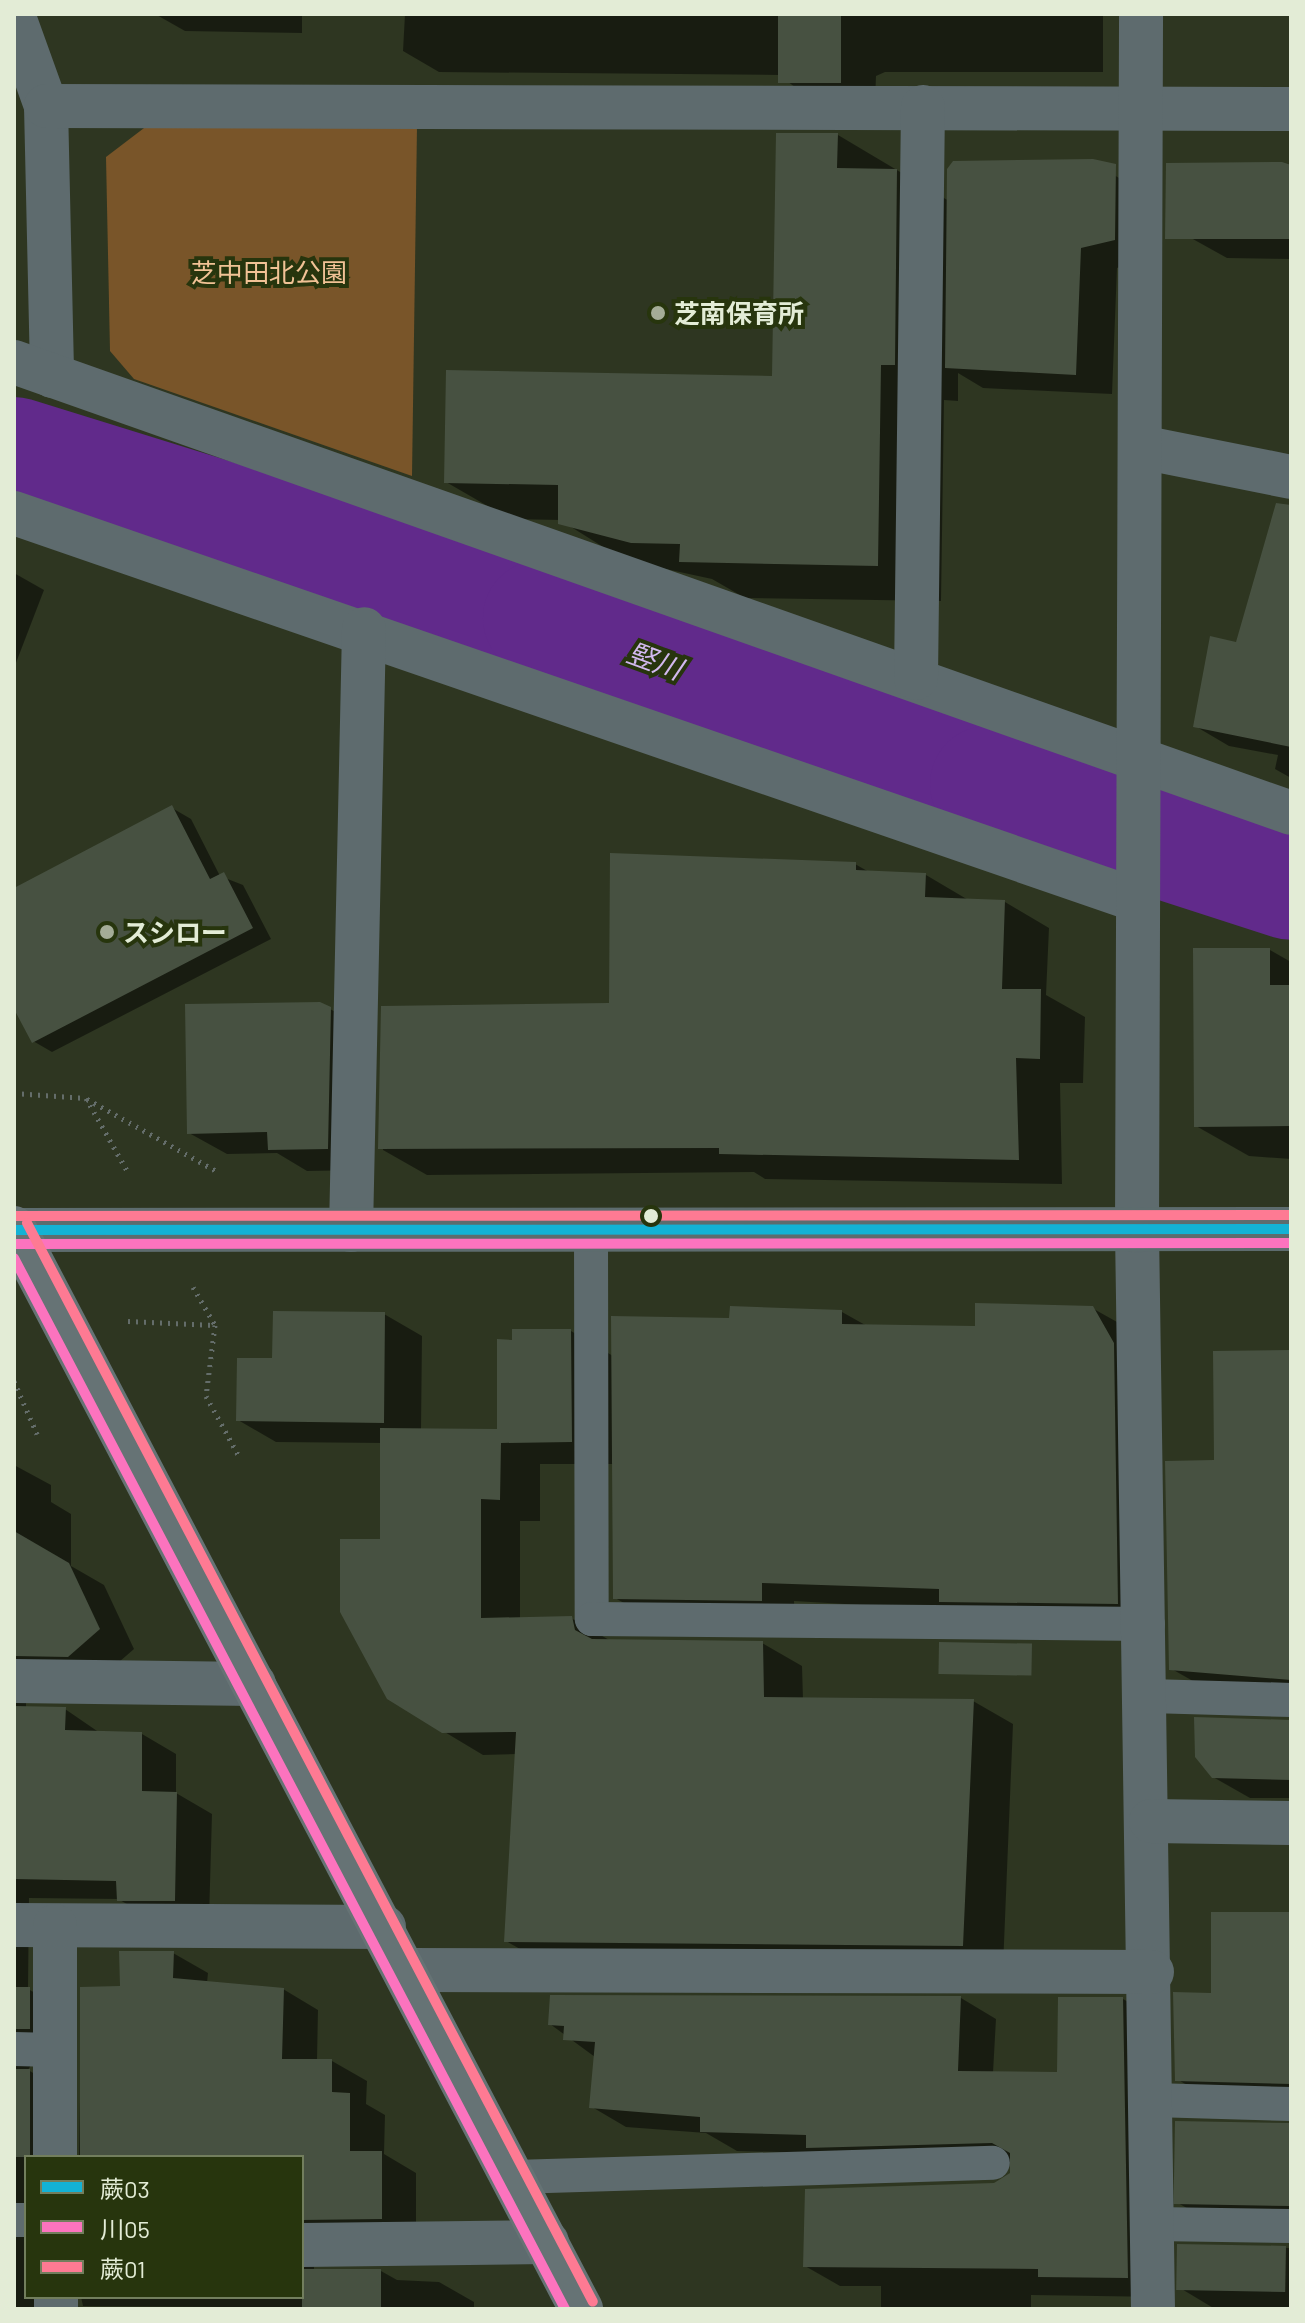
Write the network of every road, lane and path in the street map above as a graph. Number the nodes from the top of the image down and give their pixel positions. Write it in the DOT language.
graph roads {
  1 [pos="1141,14"];
  2 [pos="14,17"];
  3 [pos="46,106"];
  4 [pos="923,107"];
  5 [pos="1291,109"];
  6 [pos="1142,110"];
  7 [pos="33,369"];
  8 [pos="1141,447"];
  9 [pos="1291,477"];
  10 [pos="14,513"];
  11 [pos="364,629"];
  12 [pos="916,678"];
  13 [pos="1137,772"];
  14 [pos="1291,813"];
  15 [pos="1134,887"];
  16 [pos="86,1098"];
  17 [pos="221,1174"];
  18 [pos="14,1229"];
  19 [pos="1291,1229"];
  20 [pos="351,1230"];
  21 [pos="591,1230"];
  22 [pos="1137,1231"];
  23 [pos="215,1325"];
  24 [pos="14,1381"];
  25 [pos="37,1434"];
  26 [pos="240,1458"];
  27 [pos="1148,1624"];
  28 [pos="14,1681"];
  29 [pos="254,1684"];
  30 [pos="1149,1696"];
  31 [pos="1291,1700"];
  32 [pos="1151,1821"];
  33 [pos="1291,1823"];
  34 [pos="34,1925"];
  35 [pos="384,1927"];
  36 [pos="407,1970"];
  37 [pos="1152,1972"];
  38 [pos="34,2049"];
  39 [pos="1153,2100"];
  40 [pos="1291,2104"];
  41 [pos="55,2155"];
  42 [pos="993,2163"];
  43 [pos="514,2177"];
  44 [pos="1153,2224"];
  45 [pos="1291,2226"];
  46 [pos="547,2242"];
  47 [pos="304,2245"];
  48 [pos="581,2309"];
  49 [pos="1153,2309"];
  1 -- 6 [label="street"];
  2 -- 3 [label="street"];
  3 -- 4 [label="street"];
  3 -- 7 [label="street"];
  4 -- 6 [label="street"];
  4 -- 12 [label="street"];
  5 -- 6 [label="street"];
  6 -- 8 [label="street"];
  7 -- 12 [label="street"];
  8 -- 9 [label="street"];
  8 -- 13 [label="street"];
  10 -- 11 [label="street"];
  11 -- 15 [label="street"];
  11 -- 20 [label="street"];
  12 -- 13 [label="street"];
  13 -- 14 [label="street"];
  13 -- 15 [label="street"];
  15 -- 22 [label="street"];
  16 -- 17 [label="path"];
  18 -- 20 [label="main road"];
  18 -- 29 [label="main road"];
  19 -- 22 [label="main road"];
  20 -- 21 [label="main road"];
  21 -- 22 [label="main road"];
  21 -- 27 [label="lane"];
  22 -- 27 [label="street"];
  23 -- 26 [label="path"];
  24 -- 25 [label="path"];
  27 -- 30 [label="street"];
  28 -- 29 [label="street"];
  29 -- 35 [label="main road"];
  30 -- 31 [label="lane"];
  30 -- 32 [label="street"];
  32 -- 33 [label="street"];
  32 -- 37 [label="street"];
  34 -- 35 [label="street"];
  34 -- 38 [label="street"];
  35 -- 36 [label="main road"];
  36 -- 37 [label="street"];
  36 -- 43 [label="main road"];
  37 -- 39 [label="street"];
  38 -- 41 [label="street"];
  39 -- 40 [label="lane"];
  39 -- 44 [label="street"];
  42 -- 43 [label="lane"];
  43 -- 46 [label="main road"];
  44 -- 45 [label="lane"];
  44 -- 49 [label="street"];
  46 -- 47 [label="street"];
  46 -- 48 [label="main road"];
}
